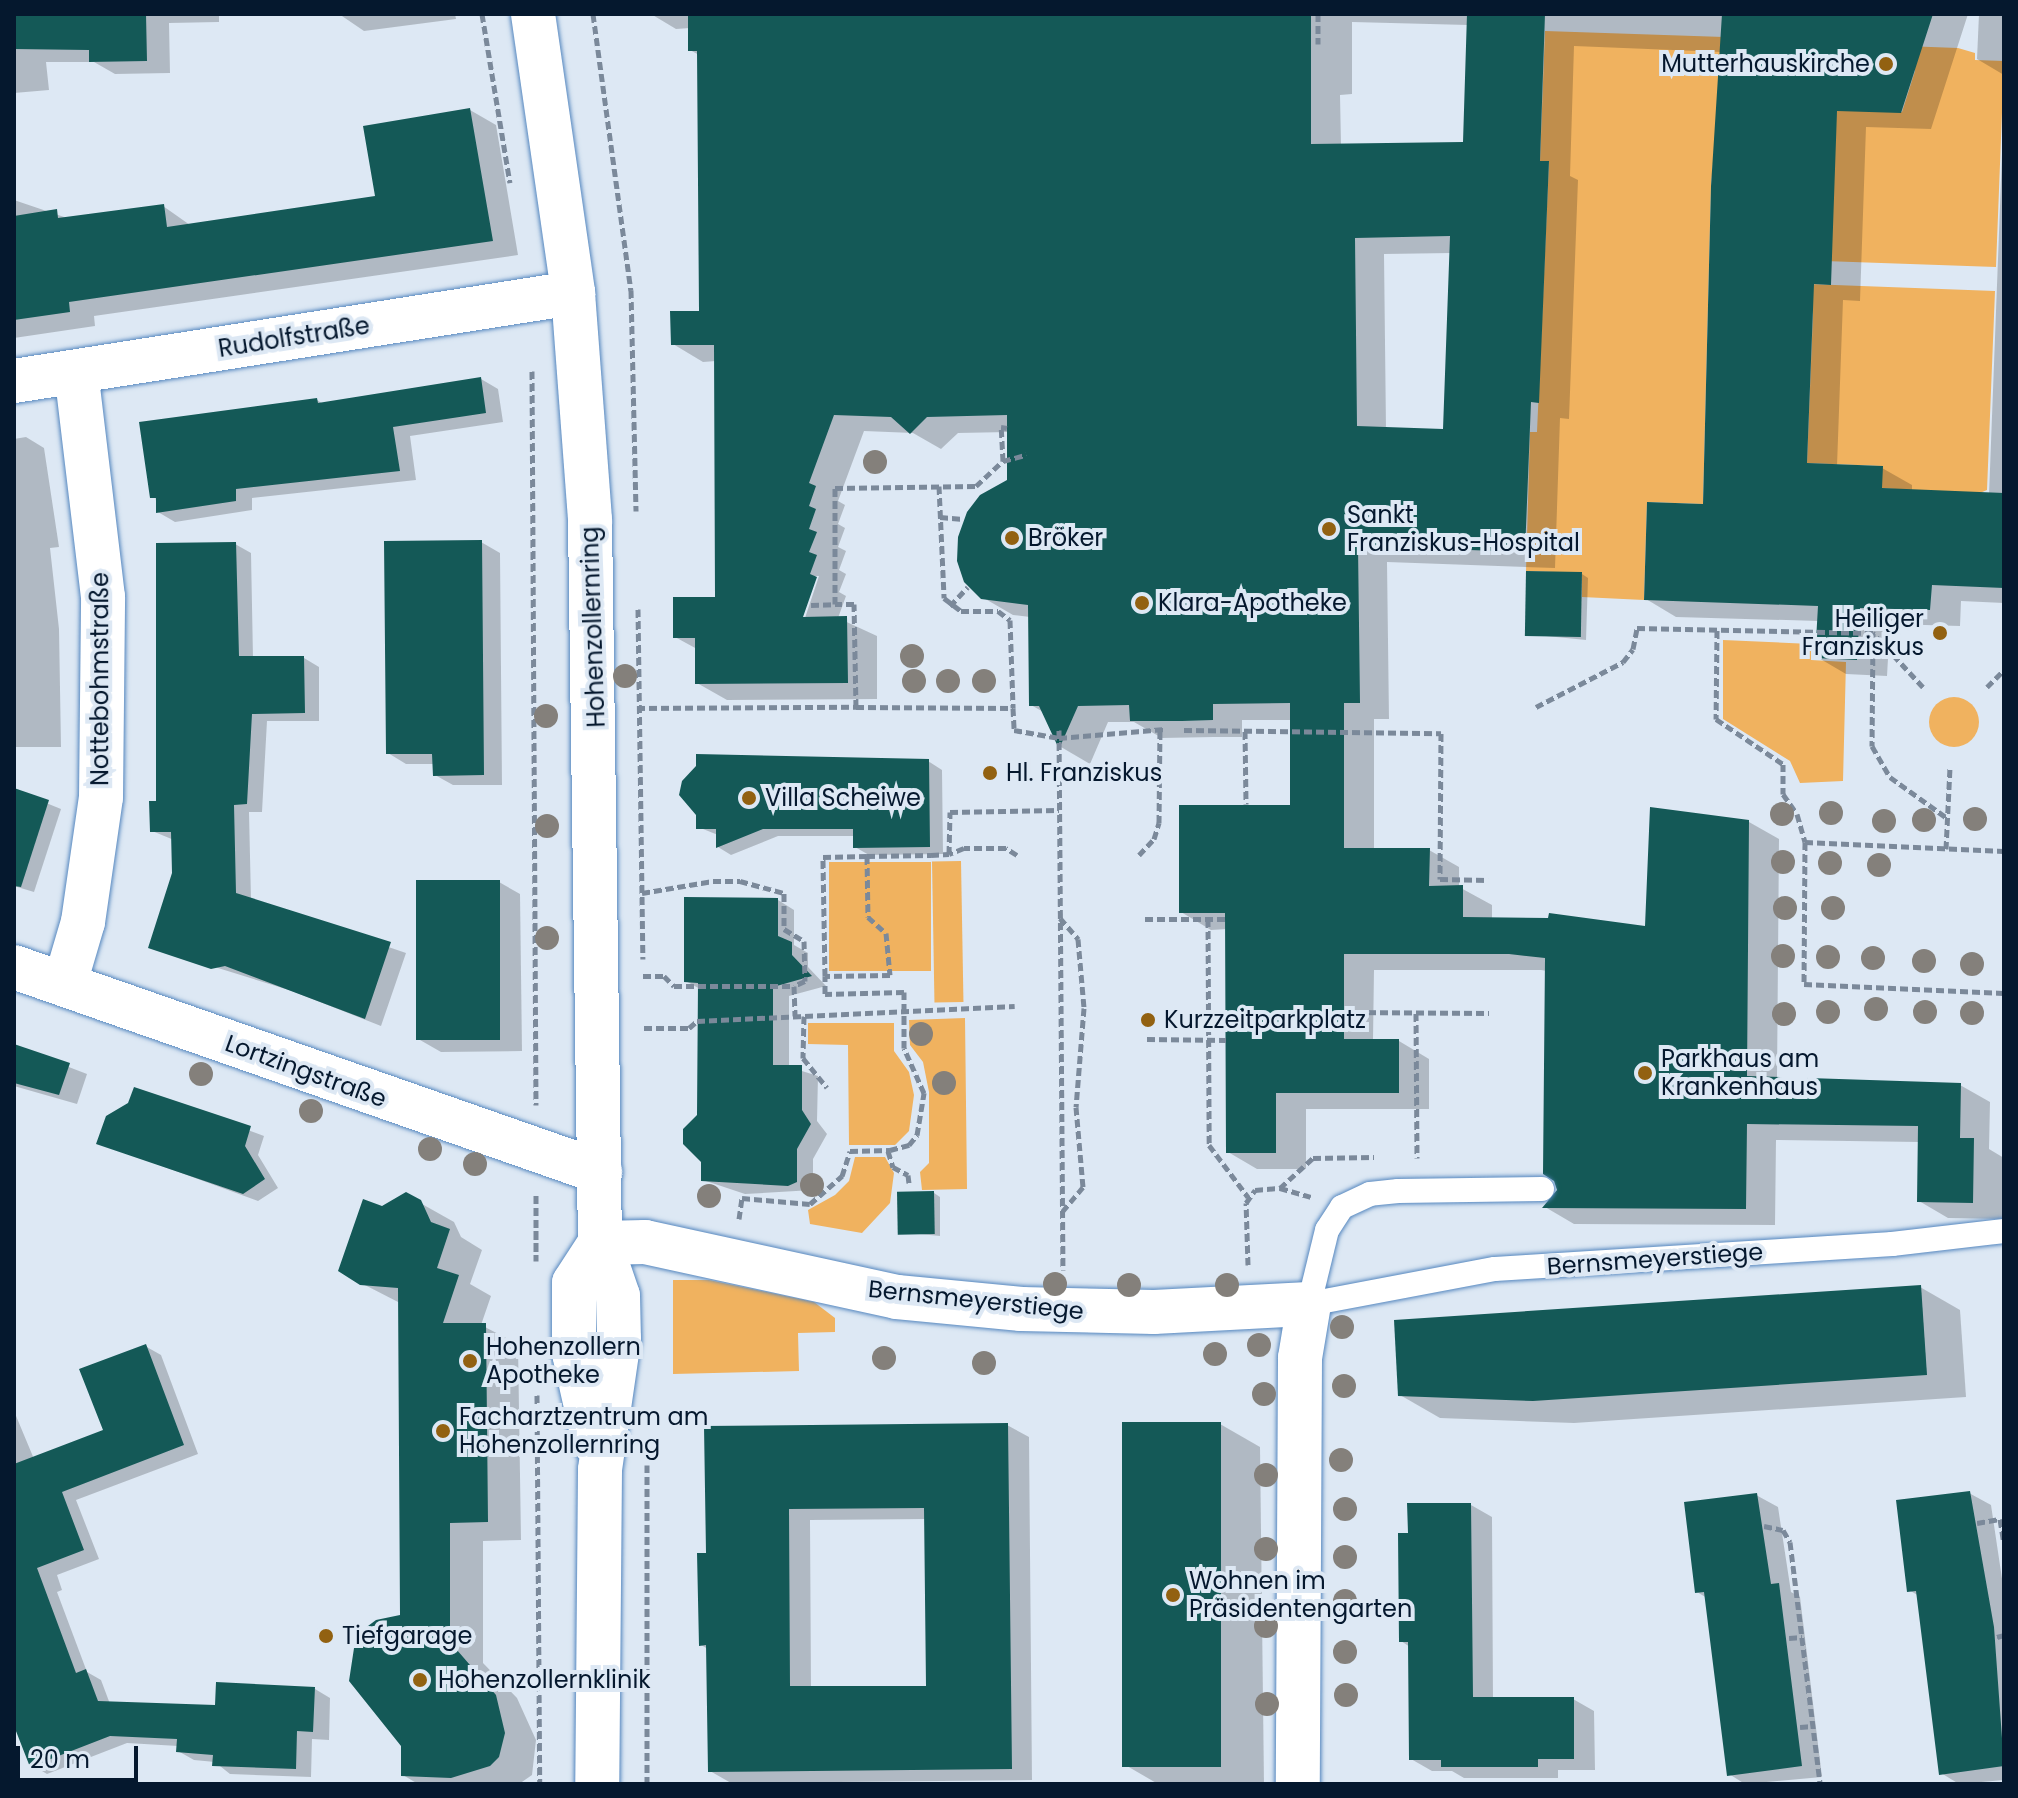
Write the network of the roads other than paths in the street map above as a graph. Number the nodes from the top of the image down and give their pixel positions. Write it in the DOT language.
graph roads {
  1 [pos="533,14"];
  2 [pos="573,293"];
  3 [pos="76,372"];
  4 [pos="14,381"];
  5 [pos="14,967"];
  6 [pos="65,983"];
  7 [pos="600,1172"];
  8 [pos="1542,1189"];
  9 [pos="2004,1231"];
  10 [pos="600,1243"];
  11 [pos="1309,1304"];
  12 [pos="597,1784"];
  13 [pos="1298,1784"];
  1 -- 2 [label="street, Hohenzollernring"];
  2 -- 3 [label="street, Rudolfstraße"];
  2 -- 7 [label="street, Hohenzollernring"];
  3 -- 4 [label="street, Rudolfstraße"];
  3 -- 6 [label="street, Nottebohmstraße"];
  5 -- 6 [label="street, Lortzingstraße"];
  6 -- 7 [label="street, Lortzingstraße"];
  7 -- 10 [label="street, Hohenzollernring"];
  8 -- 11 [label="lane"];
  9 -- 11 [label="lane, Bernsmeyerstiege"];
  10 -- 11 [label="street, Bernsmeyerstiege"];
  10 -- 12 [label="street"];
  11 -- 13 [label="street"];
}
